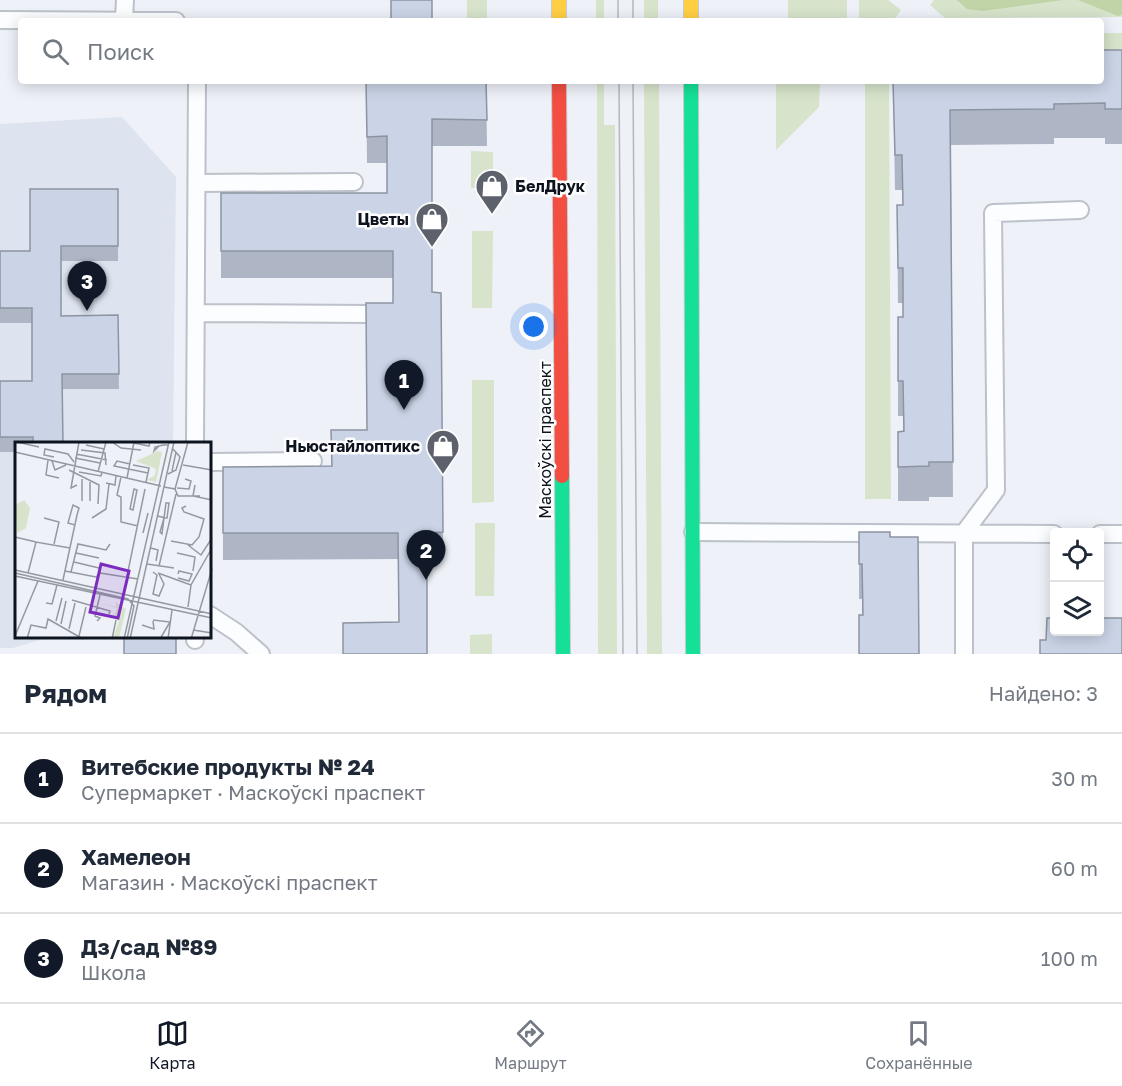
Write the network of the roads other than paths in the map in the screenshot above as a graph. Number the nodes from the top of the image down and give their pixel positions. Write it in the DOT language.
graph roads {
  1 [pos="125,0"];
  2 [pos="559,0"];
  3 [pos="691,0"];
  4 [pos="124,18"];
  5 [pos="559,18"];
  6 [pos="691,18"];
  7 [pos="0,20"];
  8 [pos="18,20"];
  9 [pos="197,84"];
  10 [pos="559,84"];
  11 [pos="691,84"];
  12 [pos="354,182"];
  13 [pos="197,183"];
  14 [pos="1080,210"];
  15 [pos="197,313"];
  16 [pos="371,314"];
  17 [pos="195,442"];
  18 [pos="313,461"];
  19 [pos="212,462"];
  20 [pos="693,532"];
  21 [pos="964,533"];
  22 [pos="1050,534"];
  23 [pos="1104,534"];
  24 [pos="1122,534"];
  25 [pos="212,616"];
  26 [pos="261,654"];
  27 [pos="563,654"];
  28 [pos="693,654"];
  29 [pos="964,654"];
  1 -- 4 [label="lane"];
  2 -- 5 [label="main road"];
  3 -- 6 [label="main road"];
  7 -- 8 [label="lane"];
  9 -- 13 [label="lane"];
  10 -- 27 [label="main road, Маскоўскі праспект"];
  11 -- 20 [label="main road"];
  12 -- 13 [label="lane"];
  13 -- 15 [label="lane"];
  14 -- 21 [label="lane"];
  15 -- 16 [label="lane"];
  15 -- 17 [label="lane"];
  18 -- 19 [label="lane"];
  20 -- 21 [label="lane"];
  20 -- 28 [label="main road"];
  21 -- 22 [label="lane"];
  21 -- 29 [label="lane"];
  23 -- 24 [label="lane"];
  25 -- 26 [label="lane"];
}
